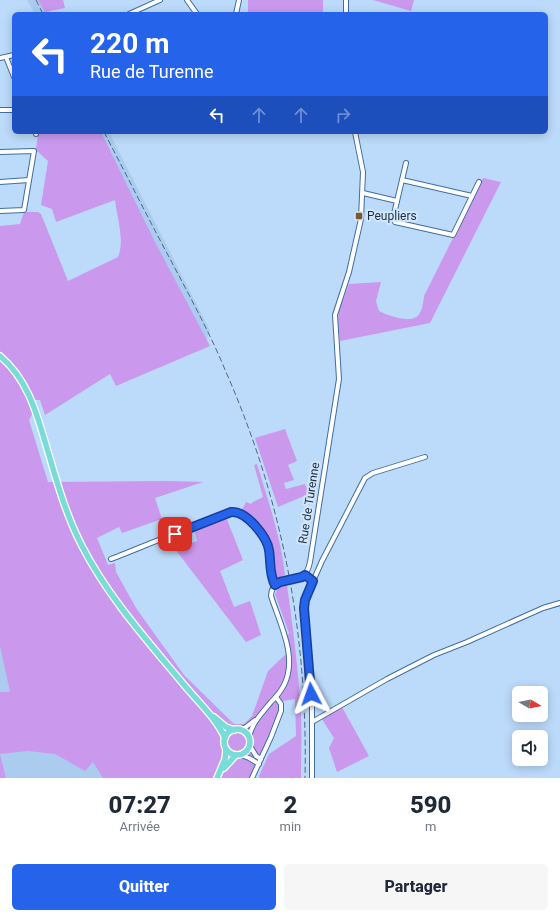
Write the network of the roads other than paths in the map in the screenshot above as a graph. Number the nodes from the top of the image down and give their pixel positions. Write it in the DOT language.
graph roads {
  1 [pos="160,0"];
  2 [pos="187,0"];
  3 [pos="240,0"];
  4 [pos="346,0"];
  5 [pos="133,12"];
  6 [pos="196,12"];
  7 [pos="237,12"];
  8 [pos="346,12"];
  9 [pos="12,56"];
  10 [pos="0,58"];
  11 [pos="6,58"];
  12 [pos="12,72"];
  13 [pos="0,110"];
  14 [pos="12,110"];
  15 [pos="355,134"];
  16 [pos="0,152"];
  17 [pos="406,163"];
  18 [pos="29,180"];
  19 [pos="402,180"];
  20 [pos="0,182"];
  21 [pos="479,182"];
  22 [pos="363,193"];
  23 [pos="472,196"];
  24 [pos="397,201"];
  25 [pos="0,212"];
  26 [pos="0,356"];
  27 [pos="425,457"];
  28 [pos="112,559"];
  29 [pos="305,575"];
  30 [pos="313,581"];
  31 [pos="275,585"];
  32 [pos="560,603"];
  33 [pos="276,697"];
  34 [pos="208,712"];
  35 [pos="258,717"];
  36 [pos="312,722"];
  37 [pos="237,730"];
  38 [pos="224,738"];
  39 [pos="249,741"];
  40 [pos="226,750"];
  41 [pos="238,755"];
  42 [pos="261,759"];
  43 [pos="258,764"];
  44 [pos="218,776"];
  45 [pos="252,778"];
  46 [pos="312,778"];
  1 -- 5 [label="street"];
  2 -- 6 [label="street"];
  3 -- 7 [label="street"];
  4 -- 8 [label="street"];
  9 -- 11 [label="street"];
  10 -- 11 [label="street"];
  11 -- 12 [label="street"];
  13 -- 14 [label="street"];
  15 -- 22 [label="street, Rue de Turenne"];
  16 -- 18 [label="street"];
  17 -- 19 [label="street"];
  18 -- 20 [label="street"];
  18 -- 25 [label="street"];
  19 -- 23 [label="street"];
  19 -- 24 [label="street"];
  21 -- 23 [label="street"];
  22 -- 24 [label="street"];
  22 -- 29 [label="street, Rue de Turenne"];
  23 -- 24 [label="street"];
  26 -- 34 [label="main road"];
  27 -- 30 [label="street"];
  28 -- 31 [label="street"];
  29 -- 30 [label="street"];
  29 -- 31 [label="street"];
  30 -- 36 [label="street"];
  31 -- 33 [label="street"];
  32 -- 36 [label="street"];
  33 -- 35 [label="street"];
  33 -- 42 [label="street"];
  34 -- 37 [label="main road"];
  34 -- 38 [label="main road"];
  35 -- 37 [label="street"];
  35 -- 39 [label="street"];
  36 -- 46 [label="street"];
  37 -- 38 [label="main road"];
  37 -- 39 [label="main road"];
  38 -- 40 [label="main road"];
  39 -- 41 [label="main road"];
  39 -- 42 [label="street"];
  40 -- 41 [label="main road"];
  40 -- 44 [label="main road"];
  41 -- 43 [label="street"];
  41 -- 44 [label="main road"];
  42 -- 43 [label="street"];
  43 -- 45 [label="street"];
}
